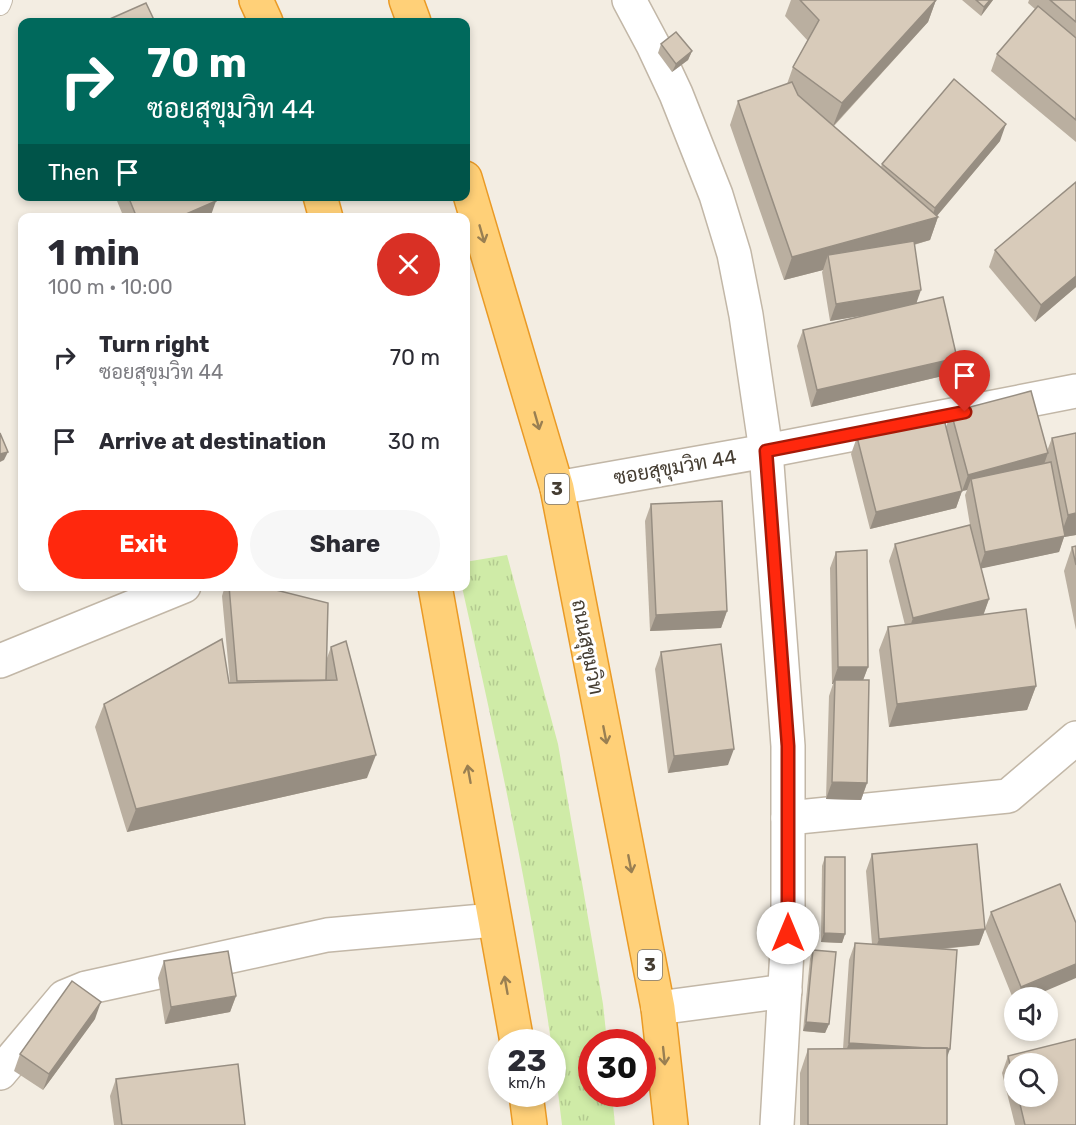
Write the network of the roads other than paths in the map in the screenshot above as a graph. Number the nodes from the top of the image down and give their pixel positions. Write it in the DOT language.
graph roads {
  1 [pos="2,0"];
  2 [pos="256,0"];
  3 [pos="406,0"];
  4 [pos="629,0"];
  5 [pos="0,5"];
  6 [pos="264,18"];
  7 [pos="413,18"];
  8 [pos="470,195"];
  9 [pos="1076,391"];
  10 [pos="766,451"];
  11 [pos="557,488"];
  12 [pos="172,591"];
  13 [pos="436,591"];
  14 [pos="0,661"];
  15 [pos="1076,738"];
  16 [pos="788,818"];
  17 [pos="494,920"];
  18 [pos="785,991"];
  19 [pos="658,1008"];
  20 [pos="514,1029"];
  21 [pos="0,1073"];
  22 [pos="528,1107"];
  23 [pos="530,1125"];
  24 [pos="671,1125"];
  25 [pos="777,1125"];
  1 -- 5 [label="lane"];
  2 -- 6 [label="highway"];
  3 -- 7 [label="highway"];
  4 -- 10 [label="street"];
  8 -- 11 [label="highway, ถนนสุขุมวิท / 3, one-way"];
  9 -- 10 [label="street, ซอยสุขุมวิท 44"];
  10 -- 11 [label="street, ซอยสุขุมวิท 44"];
  10 -- 16 [label="street"];
  11 -- 19 [label="highway, ถนนสุขุมวิท / 3, one-way"];
  12 -- 14 [label="street"];
  17 -- 13 [label="highway, one-way"];
  15 -- 16 [label="street"];
  16 -- 18 [label="street"];
  20 -- 17 [label="highway, one-way"];
  17 -- 21 [label="street"];
  18 -- 19 [label="street"];
  18 -- 25 [label="street"];
  19 -- 24 [label="highway, ถนนสุขุมวิท / 3, one-way"];
  22 -- 23 [label="highway"];
}
